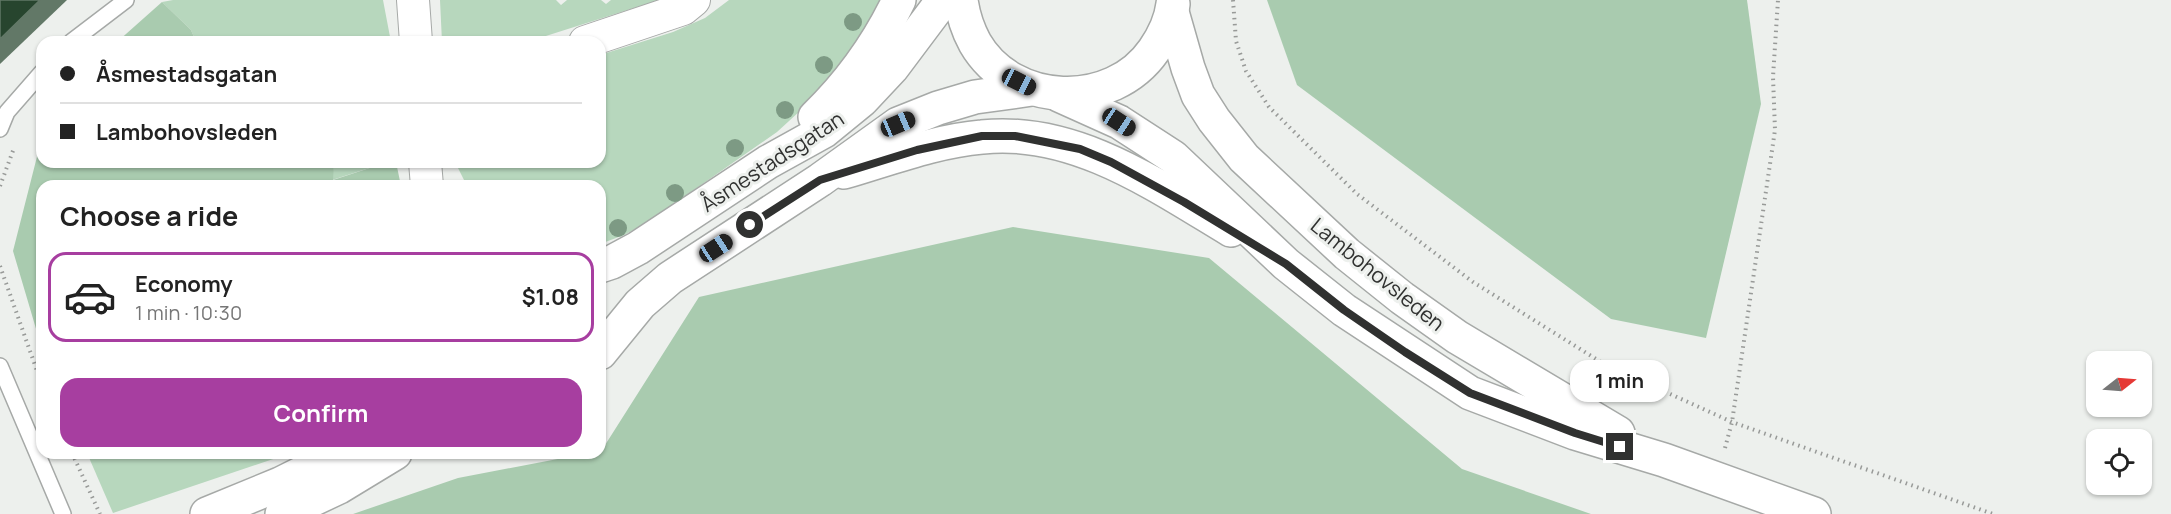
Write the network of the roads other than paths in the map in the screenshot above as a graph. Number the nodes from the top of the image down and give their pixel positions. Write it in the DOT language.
graph roads {
  1 [pos="126,0"];
  2 [pos="413,0"];
  3 [pos="694,0"];
  4 [pos="899,0"];
  5 [pos="943,0"];
  6 [pos="961,0"];
  7 [pos="1173,6"];
  8 [pos="79,36"];
  9 [pos="416,36"];
  10 [pos="603,36"];
  11 [pos="36,79"];
  12 [pos="1046,92"];
  13 [pos="0,129"];
  14 [pos="768,162"];
  15 [pos="820,180"];
  16 [pos="606,264"];
  17 [pos="1286,264"];
  18 [pos="606,346"];
  19 [pos="0,366"];
  20 [pos="36,451"];
  21 [pos="40,459"];
  22 [pos="330,459"];
  23 [pos="385,459"];
  24 [pos="1664,460"];
  25 [pos="63,514"];
  26 [pos="207,514"];
  27 [pos="282,514"];
  28 [pos="1814,514"];
  1 -- 8 [label="lane"];
  2 -- 9 [label="street"];
  3 -- 10 [label="street"];
  4 -- 14 [label="street"];
  5 -- 14 [label="street, Åsmestadsgatan"];
  6 -- 12 [label="street, Lambohovsleden"];
  7 -- 12 [label="street, Åsmestadsgatan"];
  7 -- 24 [label="street, Lambohovsleden"];
  11 -- 13 [label="lane"];
  12 -- 15 [label="street, Åsmestadsgatan"];
  12 -- 17 [label="street, Lambohovsleden"];
  14 -- 16 [label="street, Åsmestadsgatan"];
  15 -- 17 [label="street"];
  15 -- 18 [label="street, Åsmestadsgatan"];
  17 -- 24 [label="street, Lambohovsleden"];
  19 -- 20 [label="lane"];
  21 -- 25 [label="lane"];
  22 -- 26 [label="street"];
  23 -- 27 [label="street"];
  24 -- 28 [label="street, Lambohovsleden"];
}
